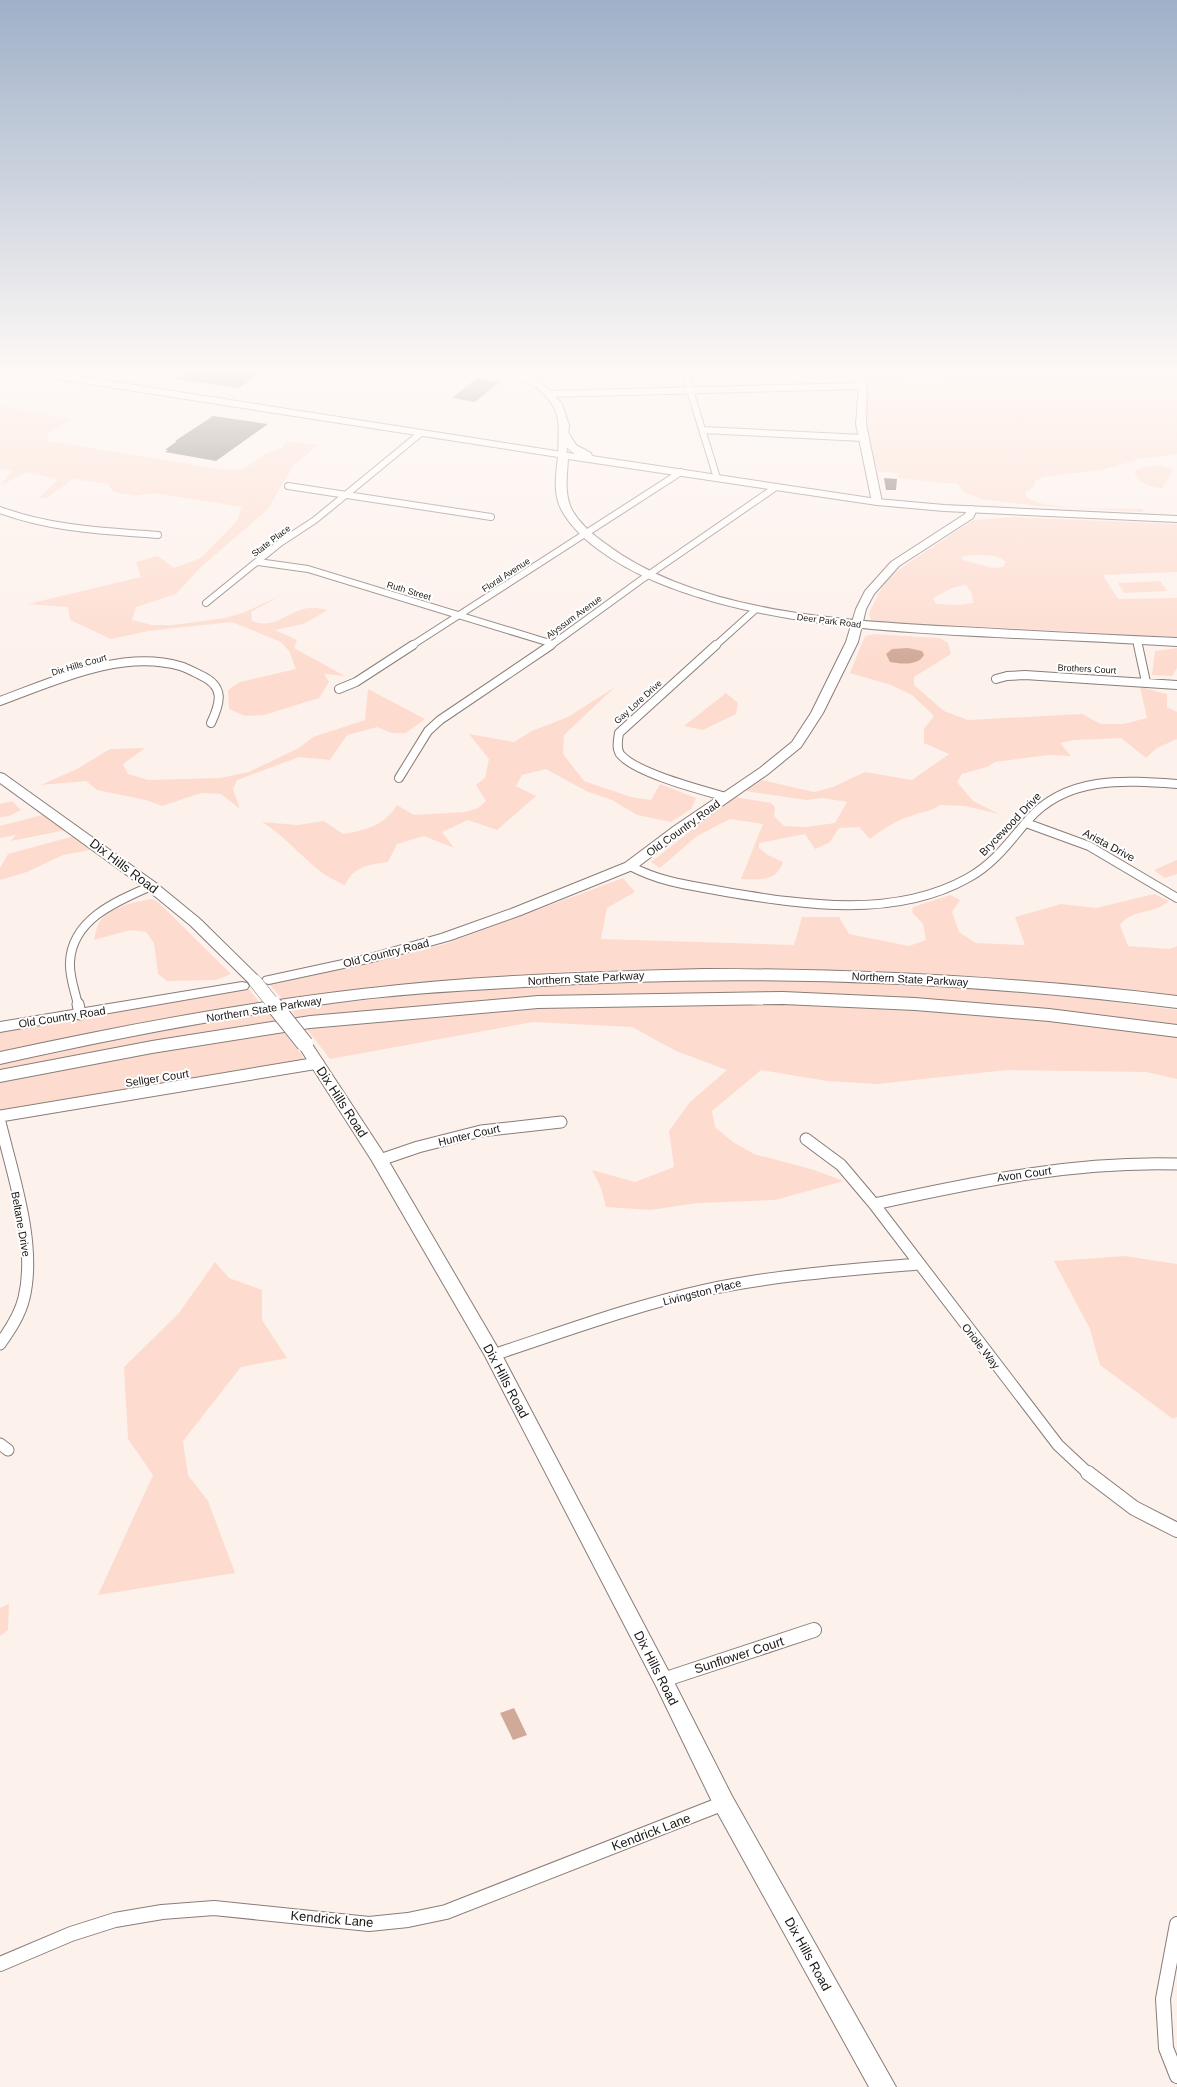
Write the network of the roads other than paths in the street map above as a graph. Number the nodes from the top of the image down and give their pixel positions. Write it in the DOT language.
graph roads {
  1 [pos="377,468"];
  2 [pos="655,468"];
  3 [pos="714,468"];
  4 [pos="871,468"];
  5 [pos="562,470"];
  6 [pos="681,472"];
  7 [pos="717,478"];
  8 [pos="288,486"];
  9 [pos="776,487"];
  10 [pos="344,495"];
  11 [pos="877,502"];
  12 [pos="0,510"];
  13 [pos="972,510"];
  14 [pos="491,517"];
  15 [pos="1177,519"];
  16 [pos="586,534"];
  17 [pos="158,535"];
  18 [pos="258,562"];
  19 [pos="649,575"];
  20 [pos="206,603"];
  21 [pos="755,610"];
  22 [pos="459,616"];
  23 [pos="857,625"];
  24 [pos="1138,640"];
  25 [pos="1177,642"];
  26 [pos="554,644"];
  27 [pos="996,679"];
  28 [pos="1146,682"];
  29 [pos="1177,685"];
  30 [pos="339,689"];
  31 [pos="0,701"];
  32 [pos="211,723"];
  33 [pos="0,777"];
  34 [pos="399,778"];
  35 [pos="1177,784"];
  36 [pos="726,797"];
  37 [pos="1026,823"];
  38 [pos="630,866"];
  39 [pos="151,886"];
  40 [pos="1177,898"];
  41 [pos="269,980"];
  42 [pos="242,986"];
  43 [pos="1177,1002"];
  44 [pos="80,1014"];
  45 [pos="0,1027"];
  46 [pos="1177,1031"];
  47 [pos="0,1058"];
  48 [pos="318,1063"];
  49 [pos="0,1076"];
  50 [pos="0,1116"];
  51 [pos="0,1122"];
  52 [pos="561,1122"];
  53 [pos="806,1138"];
  54 [pos="380,1160"];
  55 [pos="1177,1164"];
  56 [pos="874,1204"];
  57 [pos="919,1264"];
  58 [pos="0,1344"];
  59 [pos="493,1355"];
  60 [pos="1177,1530"];
  61 [pos="814,1630"];
  62 [pos="663,1680"];
  63 [pos="724,1803"];
  64 [pos="1177,1924"];
  65 [pos="0,1964"];
  66 [pos="1177,2076"];
  67 [pos="883,2087"];
  1 -- 10 [label="street, State Place"];
  2 -- 6 [label="main road"];
  3 -- 7 [label="street"];
  4 -- 11 [label="street"];
  5 -- 16 [label="main road, Deer Park Road"];
  6 -- 7 [label="main road"];
  6 -- 16 [label="street, Floral Avenue"];
  7 -- 9 [label="main road"];
  8 -- 10 [label="street"];
  9 -- 11 [label="main road"];
  9 -- 19 [label="street, Alyssum Avenue"];
  10 -- 14 [label="street"];
  10 -- 18 [label="street, State Place"];
  11 -- 13 [label="main road"];
  12 -- 17 [label="street"];
  13 -- 15 [label="main road"];
  13 -- 23 [label="street, Old Country Road"];
  16 -- 19 [label="main road, Deer Park Road"];
  16 -- 22 [label="street, Floral Avenue"];
  18 -- 20 [label="street, State Place"];
  18 -- 22 [label="street, Ruth Street"];
  19 -- 21 [label="main road, Deer Park Road"];
  19 -- 26 [label="street, Alyssum Avenue"];
  21 -- 23 [label="main road, Deer Park Road"];
  21 -- 36 [label="street, Gay Lore Drive"];
  22 -- 26 [label="street, Ruth Street"];
  22 -- 30 [label="street, Floral Avenue"];
  23 -- 24 [label="main road, Deer Park Road"];
  23 -- 36 [label="street, Old Country Road"];
  24 -- 25 [label="main road, Deer Park Road"];
  24 -- 28 [label="street"];
  26 -- 34 [label="street, Alyssum Avenue"];
  27 -- 28 [label="street, Brothers Court"];
  28 -- 29 [label="street, Brothers Court"];
  31 -- 32 [label="street, Dix Hills Court"];
  33 -- 39 [label="street, Dix Hills Road"];
  35 -- 37 [label="street, Brycewood Drive"];
  36 -- 38 [label="street, Old Country Road"];
  37 -- 38 [label="street, Brycewood Drive"];
  37 -- 40 [label="street, Arista Drive"];
  38 -- 41 [label="street, Old Country Road"];
  39 -- 44 [label="street"];
  39 -- 48 [label="street, Dix Hills Road, bridge"];
  42 -- 44 [label="street, Old Country Road"];
  43 -- 47 [label="highway, Northern State Parkway"];
  44 -- 45 [label="street, Old Country Road"];
  46 -- 49 [label="highway, Northern State Parkway"];
  48 -- 50 [label="street, Sellger Court"];
  48 -- 54 [label="street, Dix Hills Road"];
  51 -- 58 [label="street, Beltane Drive"];
  52 -- 54 [label="street, Hunter Court"];
  53 -- 56 [label="street, Oriole Way"];
  54 -- 59 [label="street, Dix Hills Road"];
  55 -- 56 [label="street, Avon Court"];
  56 -- 57 [label="street, Oriole Way"];
  57 -- 59 [label="street, Livingston Place"];
  57 -- 60 [label="street, Oriole Way"];
  59 -- 62 [label="street, Dix Hills Road"];
  61 -- 62 [label="street, Sunflower Court"];
  62 -- 63 [label="street, Dix Hills Road"];
  63 -- 65 [label="street, Kendrick Lane"];
  63 -- 67 [label="street, Dix Hills Road"];
  64 -- 66 [label="street"];
}
